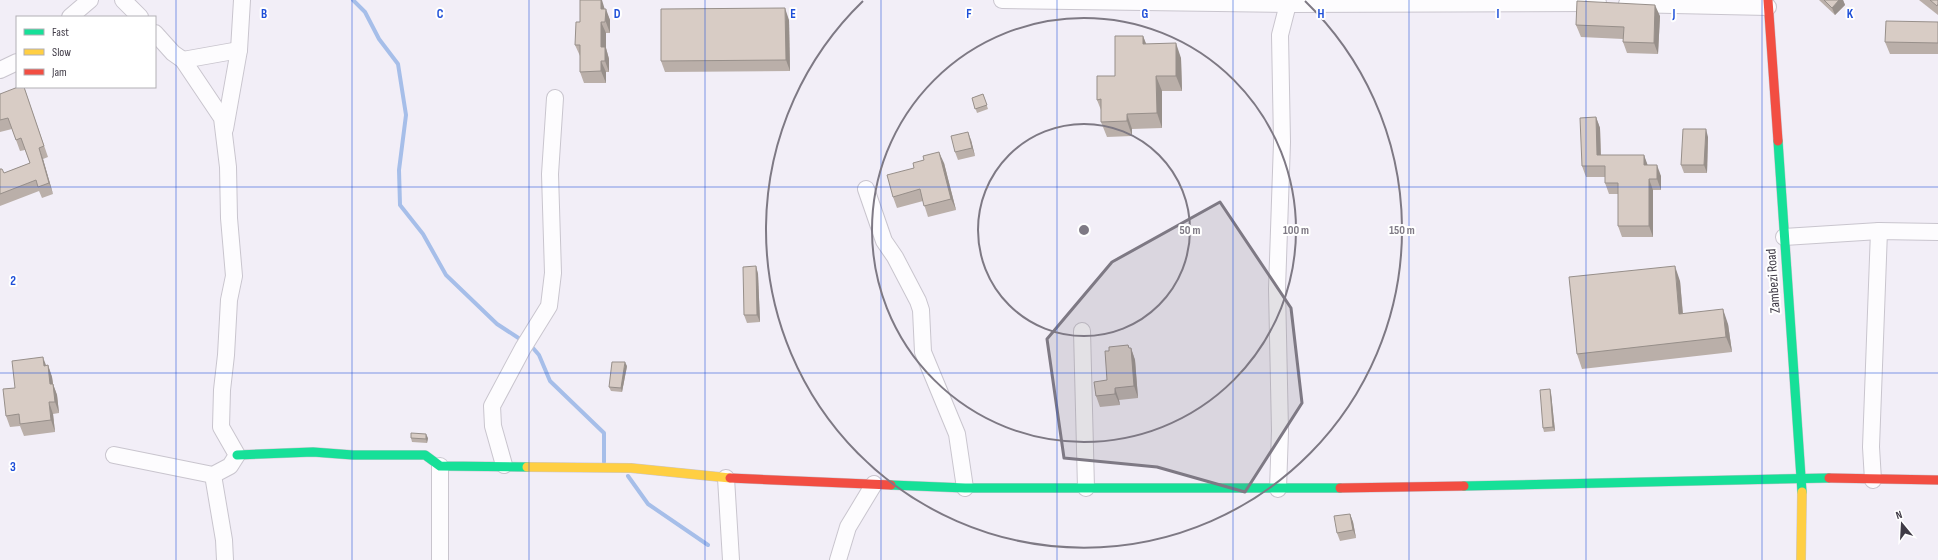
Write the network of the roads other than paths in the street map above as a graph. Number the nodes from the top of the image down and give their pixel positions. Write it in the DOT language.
graph roads {
  1 [pos="90,0"];
  2 [pos="123,0"];
  3 [pos="242,0"];
  4 [pos="1002,0"];
  5 [pos="1083,1"];
  6 [pos="1508,1"];
  7 [pos="1554,1"];
  8 [pos="1289,2"];
  9 [pos="1426,2"];
  10 [pos="1768,4"];
  11 [pos="71,16"];
  12 [pos="139,16"];
  13 [pos="156,34"];
  14 [pos="239,50"];
  15 [pos="183,60"];
  16 [pos="16,62"];
  17 [pos="0,70"];
  18 [pos="555,98"];
  19 [pos="225,131"];
  20 [pos="866,189"];
  21 [pos="1879,231"];
  22 [pos="1938,232"];
  23 [pos="1784,237"];
  24 [pos="1082,331"];
  25 [pos="114,454"];
  26 [pos="237,455"];
  27 [pos="504,465"];
  28 [pos="440,466"];
  29 [pos="213,475"];
  30 [pos="726,478"];
  31 [pos="1802,478"];
  32 [pos="1873,480"];
  33 [pos="1938,480"];
  34 [pos="874,484"];
  35 [pos="964,488"];
  36 [pos="1086,488"];
  37 [pos="1278,489"];
  38 [pos="225,560"];
  39 [pos="440,560"];
  40 [pos="731,560"];
  41 [pos="838,560"];
  42 [pos="1801,560"];
  1 -- 11 [label="street"];
  2 -- 12 [label="street"];
  3 -- 14 [label="street"];
  4 -- 5 [label="street"];
  5 -- 8 [label="street"];
  6 -- 7 [label="street"];
  6 -- 9 [label="street"];
  7 -- 10 [label="street"];
  8 -- 9 [label="street"];
  8 -- 37 [label="street"];
  10 -- 23 [label="street, Zambezi Road"];
  13 -- 15 [label="street"];
  14 -- 15 [label="street"];
  14 -- 19 [label="street"];
  15 -- 19 [label="street"];
  16 -- 17 [label="street"];
  18 -- 27 [label="street"];
  19 -- 26 [label="street"];
  20 -- 35 [label="street"];
  21 -- 22 [label="street"];
  21 -- 23 [label="street"];
  21 -- 32 [label="street"];
  23 -- 31 [label="street, Zambezi Road"];
  24 -- 36 [label="street"];
  25 -- 29 [label="street"];
  26 -- 28 [label="street"];
  26 -- 29 [label="street"];
  27 -- 28 [label="street"];
  27 -- 30 [label="street"];
  28 -- 39 [label="street"];
  29 -- 38 [label="street"];
  30 -- 34 [label="street"];
  30 -- 40 [label="street"];
  31 -- 32 [label="street"];
  31 -- 37 [label="street"];
  31 -- 42 [label="street, Zambezi Road"];
  32 -- 33 [label="street"];
  34 -- 35 [label="street"];
  34 -- 41 [label="street"];
  35 -- 36 [label="street"];
  36 -- 37 [label="street"];
}
